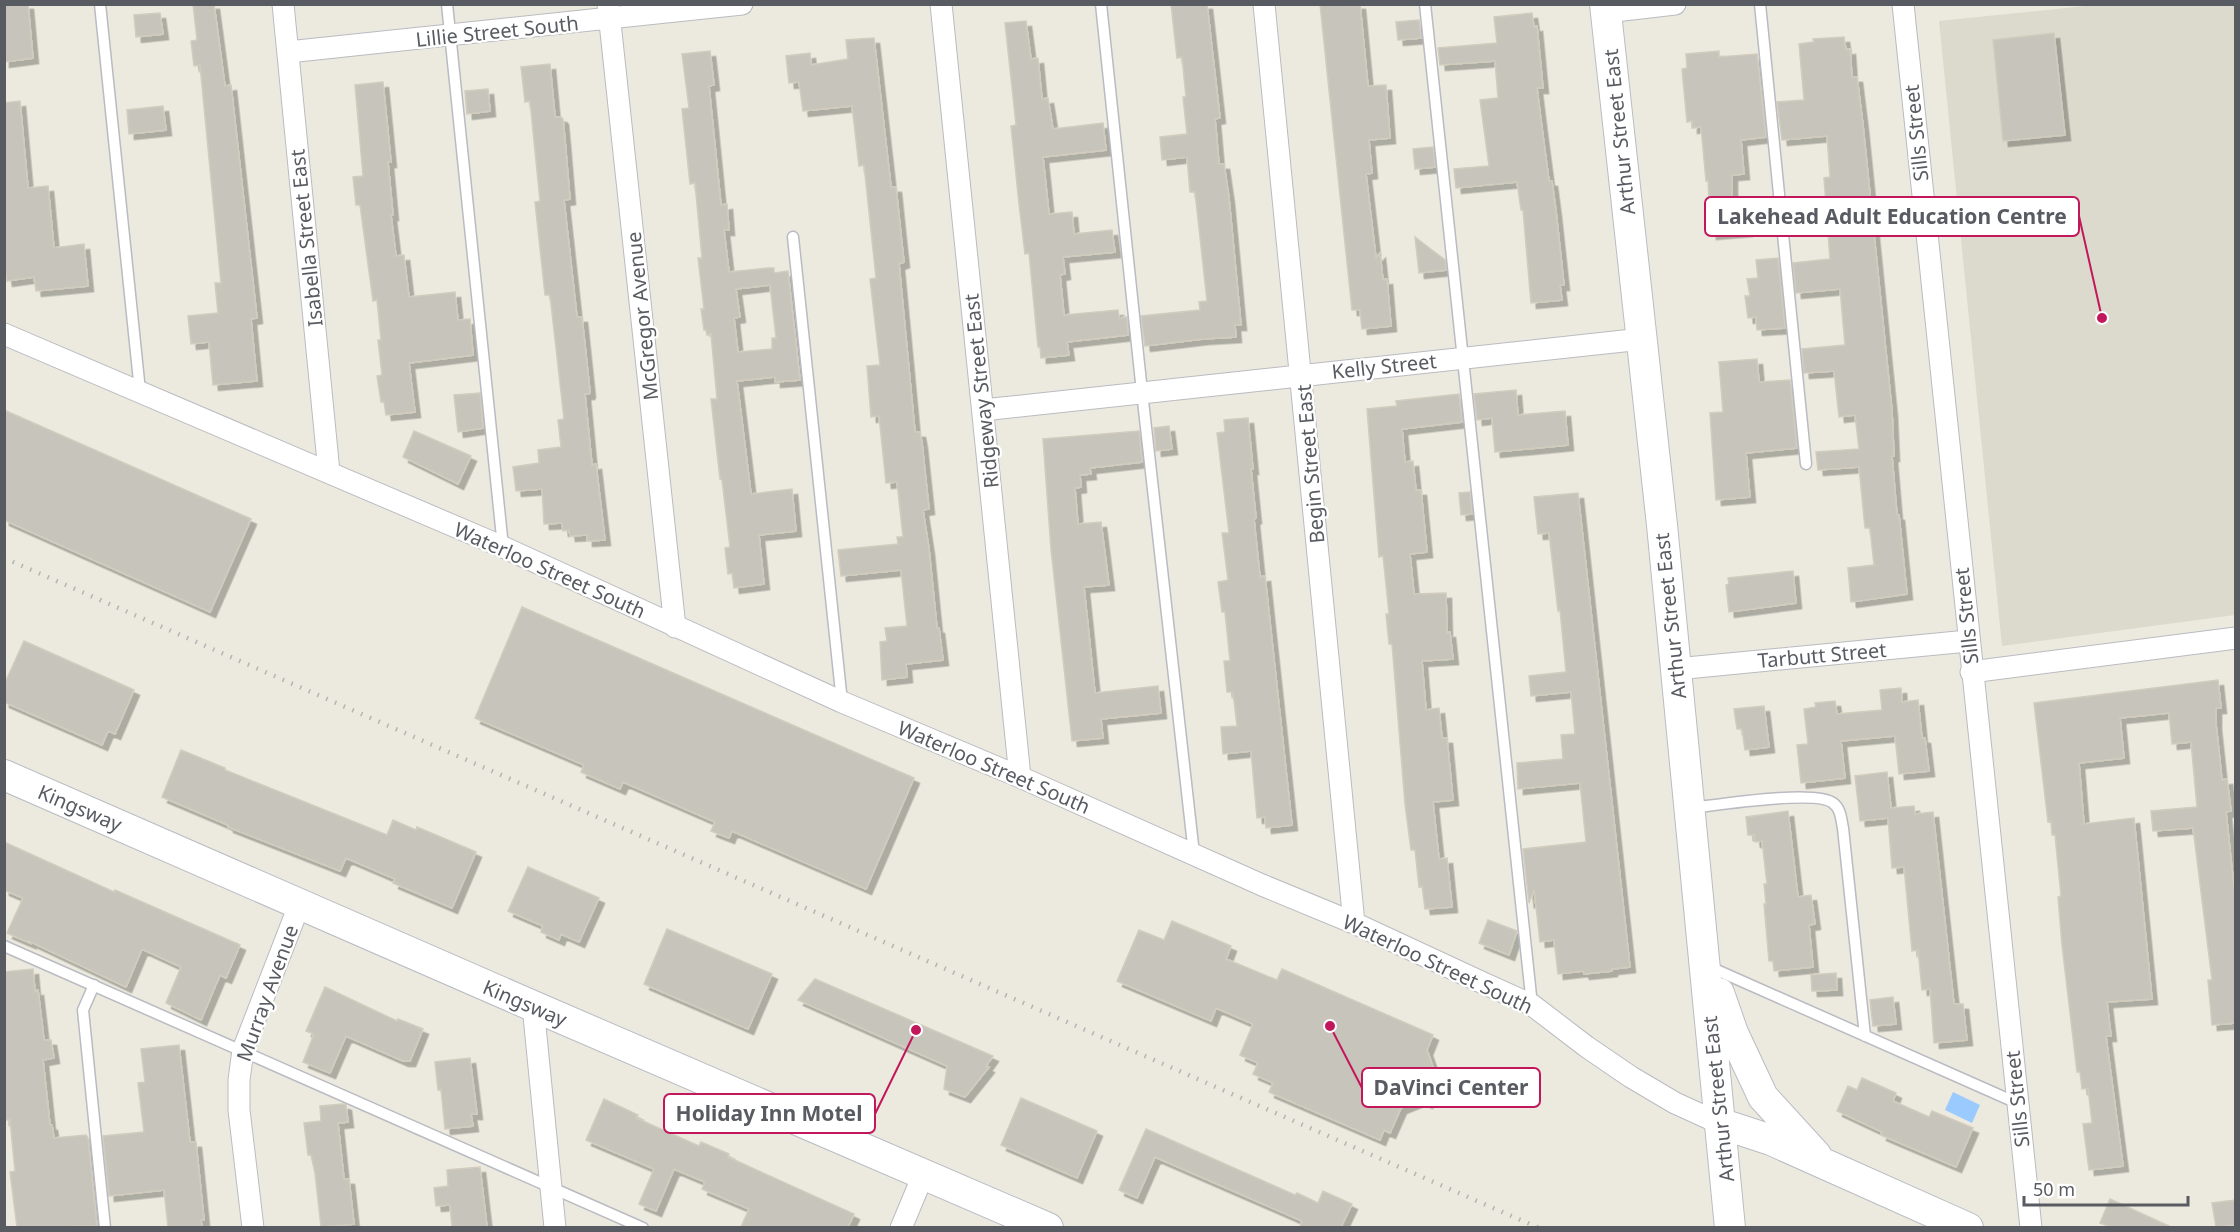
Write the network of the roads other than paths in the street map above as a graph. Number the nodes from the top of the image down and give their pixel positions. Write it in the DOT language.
graph roads {
  1 [pos="100,4"];
  2 [pos="283,4"];
  3 [pos="447,4"];
  4 [pos="742,4"];
  5 [pos="941,4"];
  6 [pos="1101,4"];
  7 [pos="1264,4"];
  8 [pos="1425,4"];
  9 [pos="1675,4"];
  10 [pos="1760,4"];
  11 [pos="1903,4"];
  12 [pos="1606,8"];
  13 [pos="609,12"];
  14 [pos="450,35"];
  15 [pos="288,52"];
  16 [pos="793,237"];
  17 [pos="4,334"];
  18 [pos="1642,339"];
  19 [pos="1462,358"];
  20 [pos="1302,374"];
  21 [pos="140,392"];
  22 [pos="1142,392"];
  23 [pos="983,410"];
  24 [pos="1806,464"];
  25 [pos="329,472"];
  26 [pos="503,547"];
  27 [pos="675,627"];
  28 [pos="2235,638"];
  29 [pos="1968,641"];
  30 [pos="1676,669"];
  31 [pos="1971,672"];
  32 [pos="842,702"];
  33 [pos="4,775"];
  34 [pos="1020,777"];
  35 [pos="1689,808"];
  36 [pos="1194,855"];
  37 [pos="300,903"];
  38 [pos="1354,923"];
  39 [pos="1702,939"];
  40 [pos="4,946"];
  41 [pos="1712,968"];
  42 [pos="94,985"];
  43 [pos="1532,1005"];
  44 [pos="533,1006"];
  45 [pos="1865,1036"];
  46 [pos="243,1050"];
  47 [pos="2017,1102"];
  48 [pos="1719,1123"];
  49 [pos="1824,1164"];
  50 [pos="924,1173"];
  51 [pos="551,1187"];
  52 [pos="105,1227"];
  53 [pos="253,1227"];
  54 [pos="555,1227"];
  55 [pos="643,1227"];
  56 [pos="901,1227"];
  57 [pos="1048,1227"];
  58 [pos="1730,1227"];
  59 [pos="1968,1227"];
  60 [pos="2031,1227"];
  1 -- 21 [label="lane"];
  2 -- 15 [label="street, Isabella Street East"];
  3 -- 14 [label="lane"];
  4 -- 13 [label="street, Lillie Street South"];
  5 -- 23 [label="street, Ridgeway Street East"];
  6 -- 22 [label="lane"];
  7 -- 20 [label="street, Begin Street East"];
  8 -- 19 [label="lane"];
  9 -- 12 [label="street"];
  10 -- 24 [label="lane"];
  11 -- 29 [label="street, Sills Street"];
  12 -- 18 [label="main road, Arthur Street East"];
  13 -- 14 [label="street, Lillie Street South"];
  13 -- 27 [label="street, McGregor Avenue"];
  14 -- 15 [label="street, Lillie Street South"];
  14 -- 26 [label="lane"];
  15 -- 25 [label="street, Isabella Street East"];
  16 -- 32 [label="lane"];
  17 -- 21 [label="street, Waterloo Street South"];
  18 -- 19 [label="street, Kelly Street"];
  18 -- 30 [label="main road, Arthur Street East"];
  19 -- 20 [label="street, Kelly Street"];
  19 -- 43 [label="lane"];
  20 -- 22 [label="street, Kelly Street"];
  20 -- 38 [label="street, Begin Street East"];
  21 -- 25 [label="street, Waterloo Street South"];
  22 -- 23 [label="street, Kelly Street"];
  22 -- 36 [label="lane"];
  23 -- 34 [label="street, Ridgeway Street East"];
  25 -- 26 [label="street, Waterloo Street South"];
  26 -- 27 [label="street, Waterloo Street South"];
  27 -- 32 [label="street, Waterloo Street South"];
  28 -- 31 [label="street"];
  29 -- 30 [label="street, Tarbutt Street"];
  29 -- 31 [label="street, Sills Street"];
  30 -- 35 [label="main road, Arthur Street East"];
  31 -- 47 [label="street, Sills Street"];
  32 -- 34 [label="street, Waterloo Street South"];
  33 -- 37 [label="main road, Kingsway"];
  34 -- 36 [label="street, Waterloo Street South"];
  35 -- 39 [label="main road, Arthur Street East"];
  35 -- 45 [label="lane"];
  36 -- 38 [label="street, Waterloo Street South"];
  37 -- 44 [label="main road, Kingsway"];
  37 -- 46 [label="street, Murray Avenue"];
  38 -- 43 [label="street, Waterloo Street South"];
  39 -- 41 [label="main road"];
  39 -- 48 [label="main road, Arthur Street East"];
  40 -- 42 [label="lane"];
  41 -- 45 [label="lane"];
  41 -- 49 [label="main road"];
  42 -- 46 [label="lane"];
  42 -- 52 [label="lane"];
  43 -- 48 [label="street, Waterloo Street South"];
  44 -- 50 [label="main road, Kingsway"];
  44 -- 51 [label="street"];
  45 -- 47 [label="lane"];
  46 -- 51 [label="lane"];
  46 -- 53 [label="street, Murray Avenue"];
  47 -- 60 [label="street, Sills Street"];
  48 -- 49 [label="main road, Waterloo Street South"];
  48 -- 58 [label="main road, Arthur Street East"];
  49 -- 59 [label="main road, Waterloo Street South"];
  50 -- 56 [label="street"];
  50 -- 57 [label="main road, Kingsway"];
  51 -- 54 [label="street"];
  51 -- 55 [label="lane"];
}
